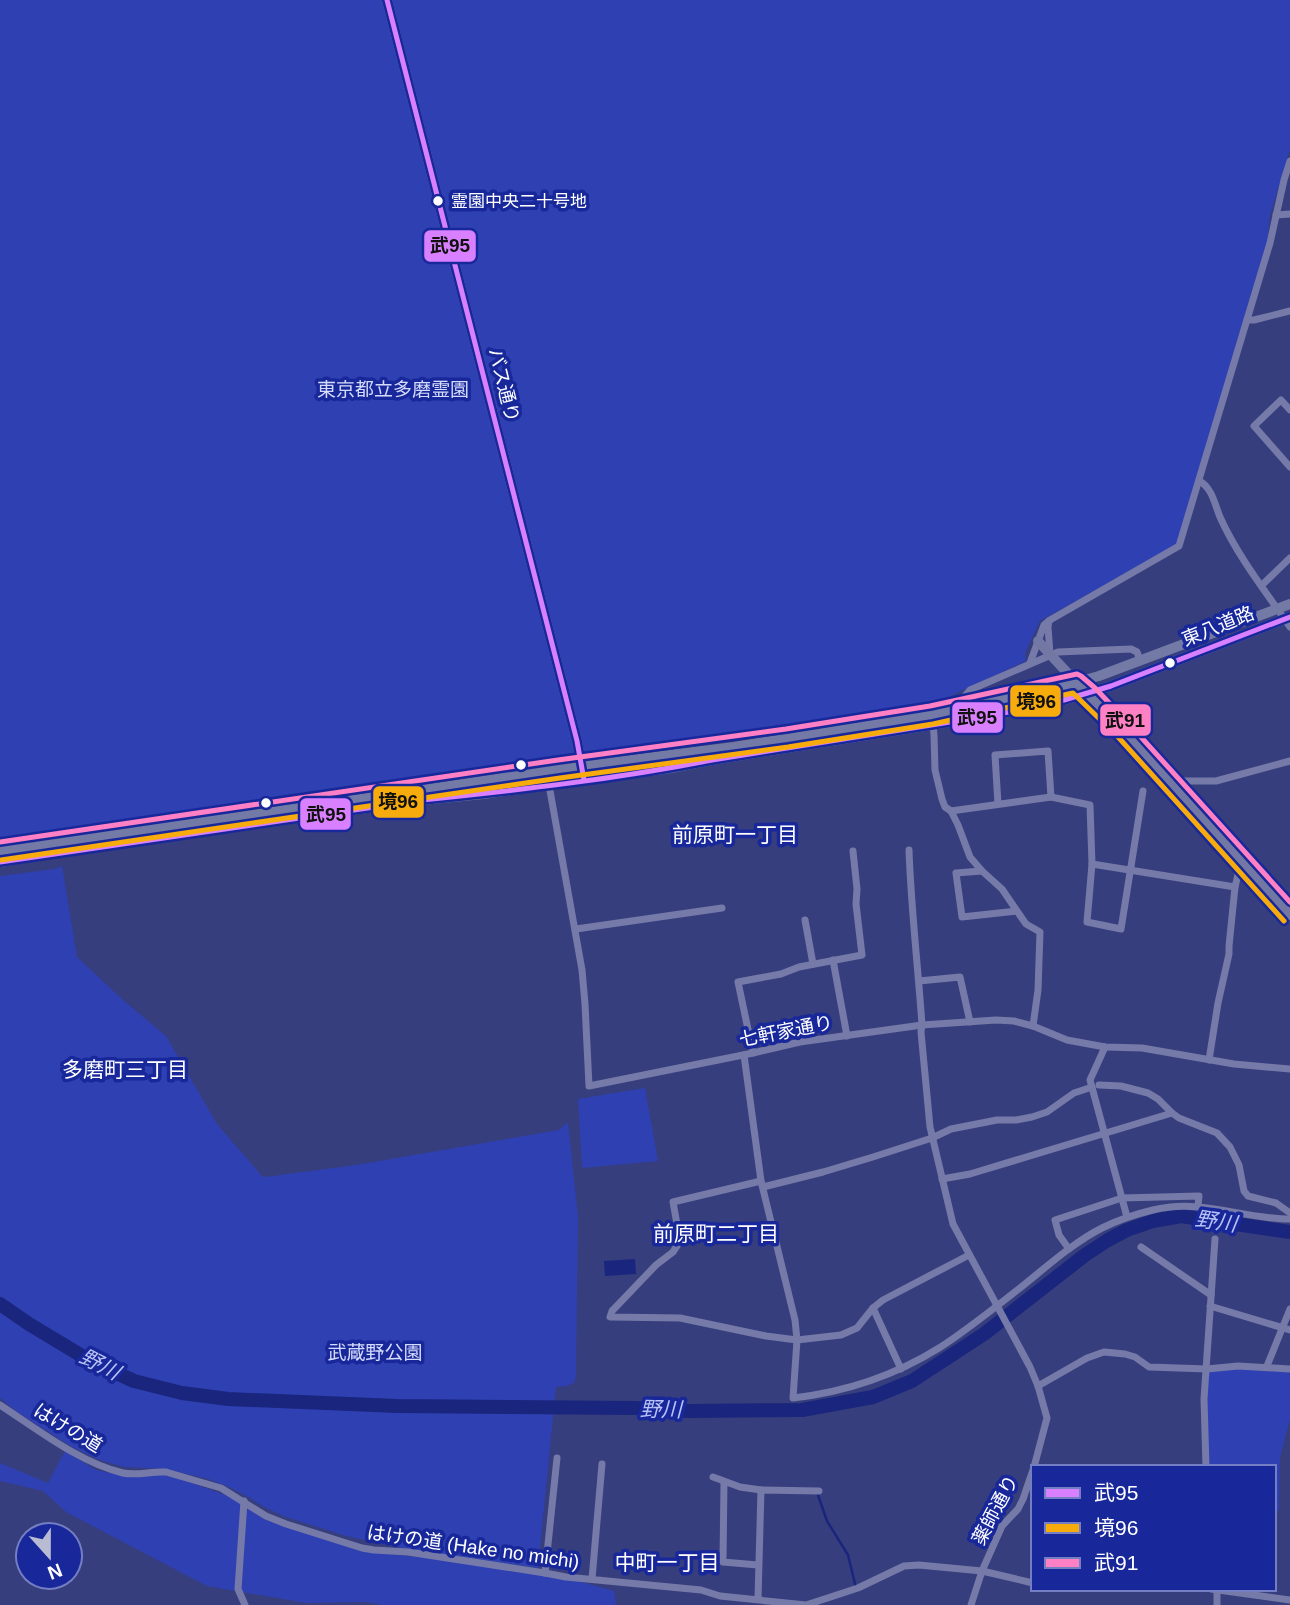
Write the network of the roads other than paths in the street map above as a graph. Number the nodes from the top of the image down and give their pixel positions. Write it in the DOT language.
graph roads {
  1 [pos="387,0"];
  2 [pos="1290,161"];
  3 [pos="1290,214"];
  4 [pos="1276,215"];
  5 [pos="1290,311"];
  6 [pos="1247,320"];
  7 [pos="1290,410"];
  8 [pos="1290,467"];
  9 [pos="1199,481"];
  10 [pos="1290,558"];
  11 [pos="1262,585"];
  12 [pos="1290,604"];
  13 [pos="1277,608"];
  14 [pos="1050,620"];
  15 [pos="1288,621"];
  16 [pos="1038,641"];
  17 [pos="1050,655"];
  18 [pos="1140,660"];
  19 [pos="1030,663"];
  20 [pos="1076,683"];
  21 [pos="1088,694"];
  22 [pos="966,707"];
  23 [pos="933,725"];
  24 [pos="1290,761"];
  25 [pos="582,766"];
  26 [pos="487,780"];
  27 [pos="584,780"];
  28 [pos="1171,783"];
  29 [pos="552,784"];
  30 [pos="1143,791"];
  31 [pos="1051,797"];
  32 [pos="998,804"];
  33 [pos="951,811"];
  34 [pos="909,850"];
  35 [pos="0,851"];
  36 [pos="853,851"];
  37 [pos="0,862"];
  38 [pos="1241,862"];
  39 [pos="1092,864"];
  40 [pos="982,870"];
  41 [pos="1131,870"];
  42 [pos="1235,887"];
  43 [pos="722,908"];
  44 [pos="1017,911"];
  45 [pos="1290,915"];
  46 [pos="805,920"];
  47 [pos="576,929"];
  48 [pos="833,960"];
  49 [pos="813,964"];
  50 [pos="919,981"];
  51 [pos="970,1022"];
  52 [pos="922,1025"];
  53 [pos="1033,1026"];
  54 [pos="847,1036"];
  55 [pos="1105,1047"];
  56 [pos="748,1054"];
  57 [pos="1209,1060"];
  58 [pos="1290,1069"];
  59 [pos="1095,1086"];
  60 [pos="1171,1113"];
  61 [pos="1104,1133"];
  62 [pos="932,1138"];
  63 [pos="942,1180"];
  64 [pos="762,1184"];
  65 [pos="1122,1198"];
  66 [pos="1198,1206"];
  67 [pos="1290,1213"];
  68 [pos="1127,1217"];
  69 [pos="1290,1219"];
  70 [pos="1215,1239"];
  71 [pos="1141,1247"];
  72 [pos="1069,1250"];
  73 [pos="969,1255"];
  74 [pos="1211,1295"];
  75 [pos="997,1306"];
  76 [pos="1210,1306"];
  77 [pos="873,1308"];
  78 [pos="1290,1309"];
  79 [pos="1287,1329"];
  80 [pos="797,1340"];
  81 [pos="1266,1366"];
  82 [pos="1290,1368"];
  83 [pos="901,1369"];
  84 [pos="1206,1369"];
  85 [pos="1038,1386"];
  86 [pos="0,1405"];
  87 [pos="556,1458"];
  88 [pos="602,1464"];
  89 [pos="1034,1465"];
  90 [pos="1206,1465"];
  91 [pos="1031,1474"];
  92 [pos="713,1477"];
  93 [pos="724,1482"];
  94 [pos="761,1490"];
  95 [pos="819,1492"];
  96 [pos="243,1501"];
  97 [pos="758,1565"];
  98 [pos="982,1571"];
  99 [pos="545,1573"];
  100 [pos="592,1579"];
  101 [pos="1031,1583"];
  102 [pos="1222,1591"];
  103 [pos="720,1596"];
  104 [pos="758,1599"];
  105 [pos="1290,1600"];
  106 [pos="834,1601"];
  107 [pos="245,1605"];
  108 [pos="718,1605"];
  109 [pos="971,1605"];
  1 -- 25 [label="street, バス通り"];
  2 -- 4 [label="street"];
  3 -- 4 [label="street"];
  4 -- 6 [label="street"];
  5 -- 6 [label="street"];
  6 -- 9 [label="street"];
  7 -- 8 [label="street"];
  9 -- 11 [label="street"];
  9 -- 14 [label="street"];
  10 -- 11 [label="street"];
  11 -- 13 [label="street"];
  12 -- 13 [label="main road, 東八道路"];
  13 -- 15 [label="street"];
  13 -- 18 [label="main road, 東八道路"];
  14 -- 16 [label="street"];
  14 -- 17 [label="street"];
  15 -- 21 [label="main road, 東八道路"];
  16 -- 17 [label="street"];
  16 -- 19 [label="street"];
  17 -- 18 [label="street"];
  17 -- 19 [label="street"];
  17 -- 20 [label="street"];
  18 -- 20 [label="main road, 東八道路"];
  19 -- 22 [label="street"];
  20 -- 21 [label="street"];
  20 -- 22 [label="main road, 東八道路"];
  21 -- 23 [label="main road, 東八道路"];
  21 -- 28 [label="street"];
  22 -- 25 [label="main road, 東八道路"];
  23 -- 27 [label="main road, 東八道路"];
  23 -- 33 [label="street"];
  24 -- 28 [label="street"];
  25 -- 26 [label="main road, 東八道路"];
  25 -- 27 [label="street, バス通り"];
  26 -- 29 [label="main road"];
  26 -- 35 [label="main road, 東八道路"];
  27 -- 29 [label="main road, 東八道路"];
  28 -- 38 [label="street"];
  29 -- 37 [label="main road, 東八道路"];
  29 -- 47 [label="street, 七軒家通り"];
  30 -- 41 [label="street"];
  31 -- 32 [label="street"];
  31 -- 32 [label="street"];
  31 -- 39 [label="street"];
  32 -- 33 [label="street"];
  33 -- 40 [label="street"];
  34 -- 50 [label="street"];
  36 -- 48 [label="street"];
  38 -- 42 [label="street"];
  38 -- 45 [label="street"];
  39 -- 41 [label="street"];
  39 -- 41 [label="street"];
  40 -- 44 [label="street"];
  40 -- 44 [label="street"];
  41 -- 42 [label="street"];
  42 -- 57 [label="street"];
  43 -- 47 [label="street"];
  44 -- 53 [label="street"];
  46 -- 49 [label="street"];
  47 -- 56 [label="street, 七軒家通り"];
  48 -- 49 [label="street"];
  48 -- 54 [label="street"];
  49 -- 56 [label="street"];
  50 -- 51 [label="street"];
  50 -- 52 [label="street"];
  51 -- 52 [label="street, 七軒家通り"];
  51 -- 53 [label="street, 七軒家通り"];
  52 -- 54 [label="street, 七軒家通り"];
  52 -- 62 [label="street"];
  53 -- 55 [label="street, 七軒家通り"];
  54 -- 56 [label="street, 七軒家通り"];
  55 -- 57 [label="street, 七軒家通り"];
  55 -- 59 [label="street"];
  56 -- 64 [label="street"];
  57 -- 58 [label="street, 七軒家通り"];
  59 -- 60 [label="street"];
  59 -- 61 [label="street"];
  59 -- 62 [label="street"];
  60 -- 61 [label="street"];
  60 -- 67 [label="street"];
  61 -- 63 [label="street"];
  61 -- 65 [label="street"];
  62 -- 63 [label="street"];
  62 -- 64 [label="street"];
  63 -- 73 [label="street"];
  64 -- 80 [label="street"];
  64 -- 80 [label="street"];
  65 -- 66 [label="street"];
  65 -- 68 [label="street"];
  65 -- 72 [label="street"];
  66 -- 68 [label="street"];
  66 -- 69 [label="street"];
  68 -- 72 [label="street"];
  70 -- 74 [label="street"];
  71 -- 74 [label="street"];
  72 -- 75 [label="street"];
  73 -- 75 [label="street"];
  73 -- 77 [label="street"];
  74 -- 76 [label="street"];
  75 -- 83 [label="street"];
  75 -- 85 [label="street"];
  76 -- 79 [label="street"];
  76 -- 84 [label="street"];
  77 -- 80 [label="street"];
  77 -- 83 [label="street"];
  78 -- 79 [label="street"];
  79 -- 81 [label="street"];
  80 -- 83 [label="street"];
  81 -- 82 [label="street"];
  81 -- 84 [label="street"];
  84 -- 85 [label="street"];
  84 -- 90 [label="street"];
  85 -- 89 [label="street, 薬師通り"];
  86 -- 96 [label="street, はけの道"];
  87 -- 99 [label="street"];
  88 -- 100 [label="street"];
  91 -- 98 [label="street, 薬師通り"];
  92 -- 93 [label="street"];
  93 -- 94 [label="street"];
  93 -- 97 [label="street"];
  94 -- 95 [label="street"];
  94 -- 97 [label="street"];
  96 -- 99 [label="street, はけの道 (Hake no michi)"];
  96 -- 107 [label="street"];
  97 -- 104 [label="street"];
  98 -- 101 [label="street, はけの道 (Hake no michi)"];
  98 -- 106 [label="street, はけの道 (Hake no michi)"];
  98 -- 109 [label="street, 薬師通り"];
  99 -- 100 [label="street, はけの道 (Hake no michi)"];
  100 -- 103 [label="street, はけの道 (Hake no michi)"];
  102 -- 105 [label="street"];
  103 -- 104 [label="street, はけの道 (Hake no michi)"];
  103 -- 108 [label="street"];
  104 -- 106 [label="street, はけの道 (Hake no michi)"];
}
